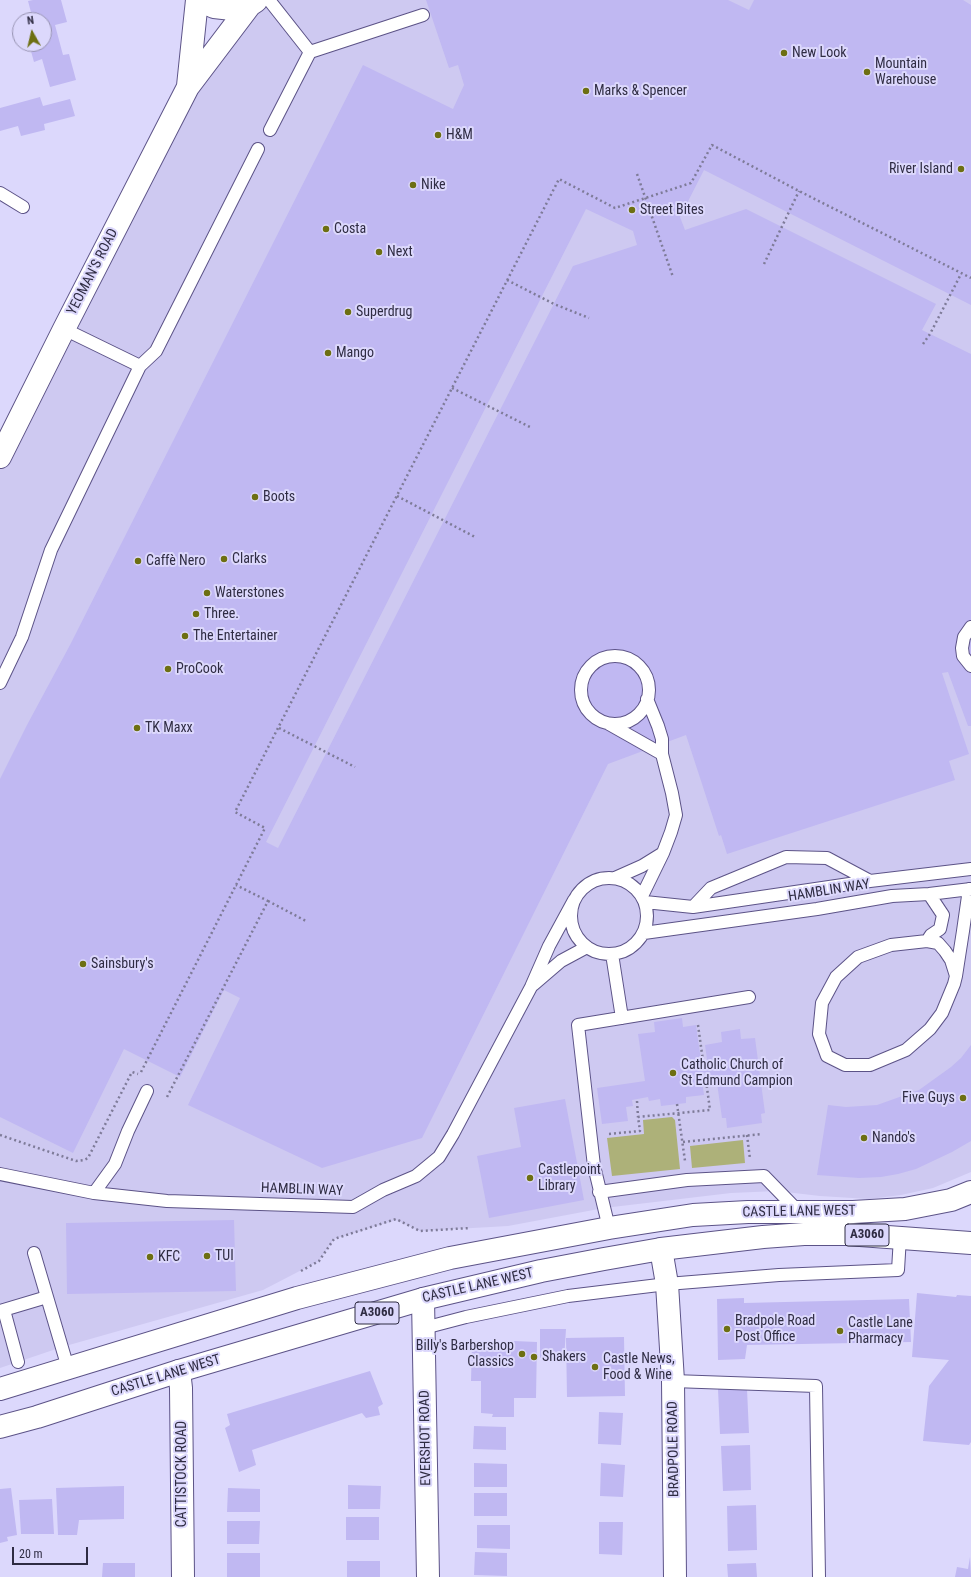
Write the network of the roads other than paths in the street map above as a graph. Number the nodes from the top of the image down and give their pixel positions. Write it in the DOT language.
graph roads {
  1 [pos="198,0"];
  2 [pos="258,2"];
  3 [pos="423,16"];
  4 [pos="310,52"];
  5 [pos="188,87"];
  6 [pos="270,130"];
  7 [pos="258,149"];
  8 [pos="0,193"];
  9 [pos="23,207"];
  10 [pos="64,329"];
  11 [pos="140,366"];
  12 [pos="0,457"];
  13 [pos="971,627"];
  14 [pos="971,666"];
  15 [pos="0,683"];
  16 [pos="647,699"];
  17 [pos="608,724"];
  18 [pos="662,754"];
  19 [pos="663,853"];
  20 [pos="971,869"];
  21 [pos="615,878"];
  22 [pos="870,881"];
  23 [pos="970,889"];
  24 [pos="930,894"];
  25 [pos="643,899"];
  26 [pos="574,900"];
  27 [pos="693,907"];
  28 [pos="644,932"];
  29 [pos="928,941"];
  30 [pos="587,947"];
  31 [pos="612,954"];
  32 [pos="956,976"];
  33 [pos="531,987"];
  34 [pos="749,997"];
  35 [pos="622,1018"];
  36 [pos="147,1092"];
  37 [pos="2,1174"];
  38 [pos="599,1192"];
  39 [pos="971,1192"];
  40 [pos="94,1193"];
  41 [pos="798,1211"];
  42 [pos="609,1228"];
  43 [pos="900,1238"];
  44 [pos="971,1243"];
  45 [pos="661,1249"];
  46 [pos="34,1253"];
  47 [pos="667,1284"];
  48 [pos="47,1297"];
  49 [pos="423,1299"];
  50 [pos="2,1311"];
  51 [pos="424,1328"];
  52 [pos="18,1362"];
  53 [pos="68,1368"];
  54 [pos="179,1371"];
  55 [pos="673,1381"];
  56 [pos="0,1389"];
  57 [pos="0,1427"];
  58 [pos="183,1577"];
  59 [pos="428,1577"];
  60 [pos="675,1577"];
  61 [pos="819,1577"];
  1 -- 2 [label="main road"];
  1 -- 5 [label="main road, YEOMAN'S ROAD"];
  2 -- 4 [label="lane"];
  2 -- 5 [label="main road, YEOMAN'S ROAD"];
  3 -- 4 [label="lane"];
  4 -- 6 [label="lane"];
  5 -- 10 [label="main road, YEOMAN'S ROAD"];
  7 -- 11 [label="lane"];
  8 -- 9 [label="lane"];
  10 -- 11 [label="lane"];
  10 -- 12 [label="main road, YEOMAN'S ROAD"];
  11 -- 15 [label="lane"];
  13 -- 14 [label="lane"];
  16 -- 17 [label="lane"];
  16 -- 17 [label="lane"];
  16 -- 18 [label="lane"];
  17 -- 18 [label="lane"];
  18 -- 19 [label="lane"];
  19 -- 21 [label="lane, HAMBLIN WAY"];
  19 -- 25 [label="lane"];
  20 -- 22 [label="lane, HAMBLIN WAY"];
  21 -- 25 [label="lane"];
  21 -- 26 [label="lane, HAMBLIN WAY"];
  22 -- 27 [label="lane, HAMBLIN WAY"];
  22 -- 27 [label="lane, HAMBLIN WAY"];
  23 -- 24 [label="lane, HAMBLIN WAY"];
  23 -- 32 [label="lane"];
  24 -- 28 [label="lane, HAMBLIN WAY"];
  24 -- 29 [label="lane"];
  25 -- 27 [label="lane, HAMBLIN WAY"];
  25 -- 28 [label="lane"];
  26 -- 30 [label="lane"];
  26 -- 33 [label="lane, HAMBLIN WAY"];
  28 -- 31 [label="lane"];
  29 -- 32 [label="lane"];
  29 -- 32 [label="lane"];
  30 -- 31 [label="lane"];
  30 -- 33 [label="lane, HAMBLIN WAY"];
  31 -- 35 [label="lane"];
  33 -- 40 [label="lane, HAMBLIN WAY"];
  34 -- 35 [label="lane"];
  35 -- 38 [label="lane"];
  36 -- 40 [label="lane"];
  37 -- 40 [label="lane, HAMBLIN WAY"];
  38 -- 41 [label="lane"];
  38 -- 42 [label="lane"];
  39 -- 41 [label="main road, CASTLE LANE WEST / A3060"];
  41 -- 42 [label="main road, CASTLE LANE WEST / A3060"];
  42 -- 53 [label="main road, CASTLE LANE WEST / A3060"];
  43 -- 44 [label="main road, CASTLE LANE WEST / A3060"];
  43 -- 45 [label="main road, CASTLE LANE WEST / A3060"];
  43 -- 47 [label="lane"];
  45 -- 47 [label="main road, BRADPOLE ROAD"];
  45 -- 49 [label="main road, CASTLE LANE WEST / A3060"];
  46 -- 48 [label="lane"];
  47 -- 51 [label="lane"];
  47 -- 55 [label="main road, BRADPOLE ROAD"];
  48 -- 50 [label="lane"];
  48 -- 53 [label="lane"];
  49 -- 51 [label="main road, EVERSHOT ROAD"];
  49 -- 54 [label="main road, CASTLE LANE WEST / A3060"];
  50 -- 52 [label="lane"];
  51 -- 59 [label="main road, EVERSHOT ROAD"];
  53 -- 56 [label="main road, CASTLE LANE WEST / A3060"];
  54 -- 57 [label="main road, CASTLE LANE WEST / A3060"];
  54 -- 58 [label="main road, CATTISTOCK ROAD"];
  55 -- 60 [label="main road, BRADPOLE ROAD"];
  55 -- 61 [label="lane"];
}
